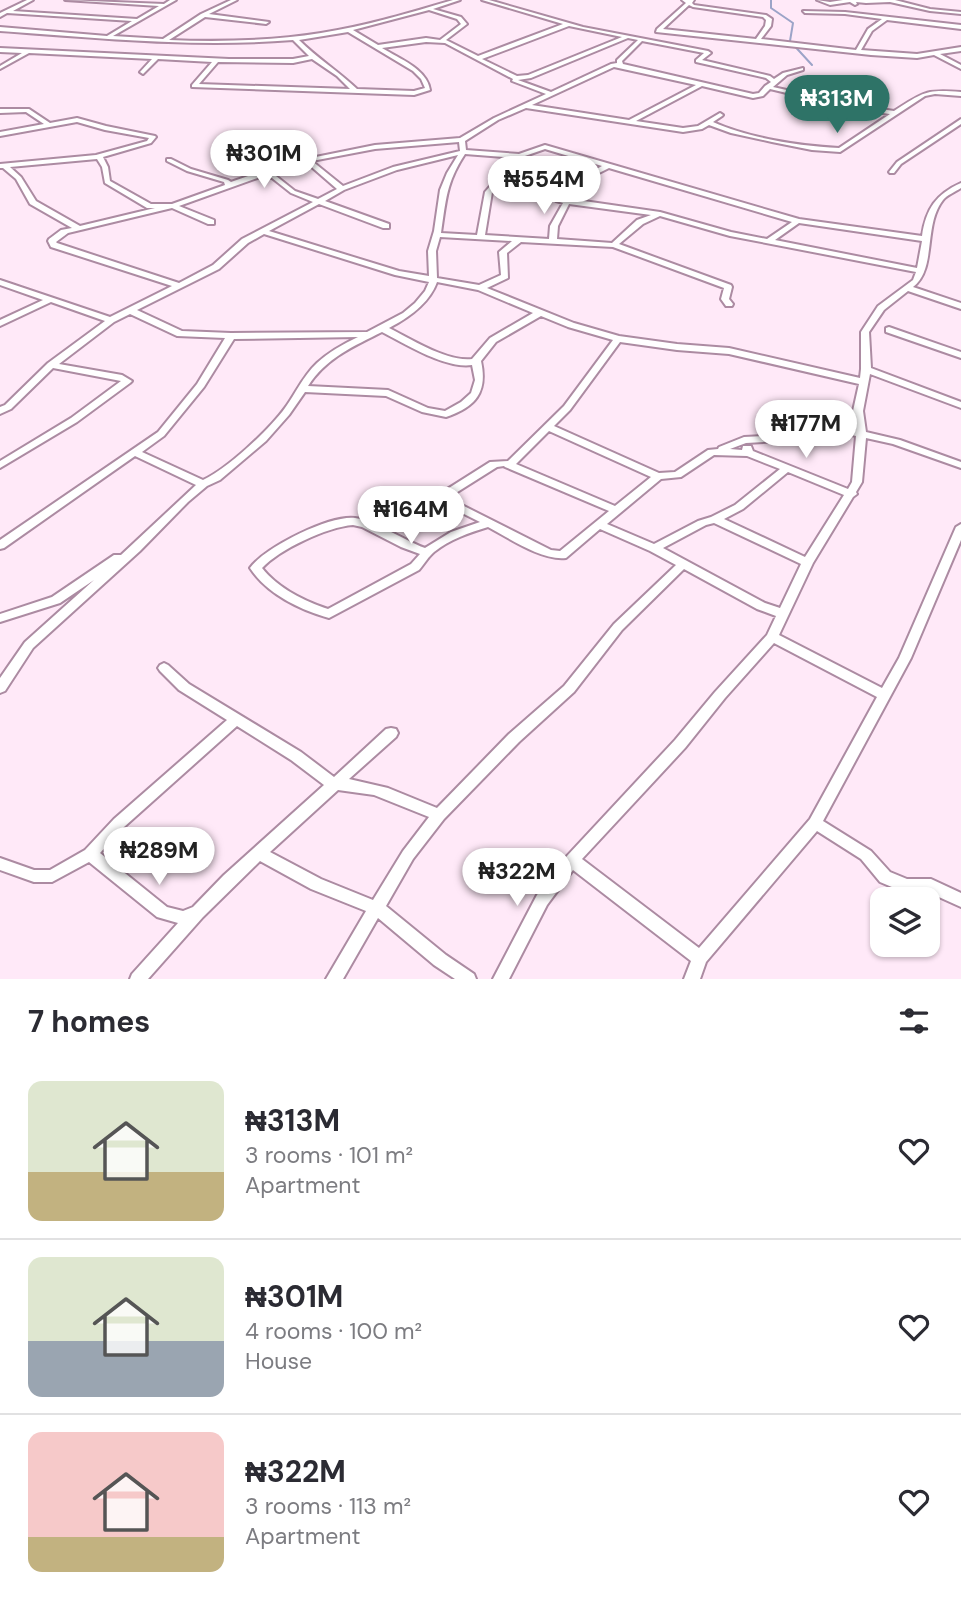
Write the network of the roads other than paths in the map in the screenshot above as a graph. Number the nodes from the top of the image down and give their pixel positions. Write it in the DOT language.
graph roads {
  1 [pos="31,0"];
  2 [pos="67,0"];
  3 [pos="174,0"];
  4 [pos="235,0"];
  5 [pos="458,0"];
  6 [pos="484,0"];
  7 [pos="818,0"];
  8 [pos="850,0"];
  9 [pos="891,0"];
  10 [pos="687,1"];
  11 [pos="866,2"];
  12 [pos="163,5"];
  13 [pos="859,7"];
  14 [pos="430,10"];
  15 [pos="7,12"];
  16 [pos="805,12"];
  17 [pos="929,12"];
  18 [pos="845,13"];
  19 [pos="961,13"];
  20 [pos="0,15"];
  21 [pos="203,15"];
  22 [pos="885,19"];
  23 [pos="136,20"];
  24 [pos="266,22"];
  25 [pos="922,23"];
  26 [pos="569,24"];
  27 [pos="961,27"];
  28 [pos="0,29"];
  29 [pos="15,30"];
  30 [pos="659,30"];
  31 [pos="346,31"];
  32 [pos="110,36"];
  33 [pos="630,37"];
  34 [pos="295,38"];
  35 [pos="0,39"];
  36 [pos="165,40"];
  37 [pos="642,40"];
  38 [pos="757,41"];
  39 [pos="446,42"];
  40 [pos="378,47"];
  41 [pos="0,50"];
  42 [pos="961,50"];
  43 [pos="28,51"];
  44 [pos="858,51"];
  45 [pos="936,54"];
  46 [pos="479,56"];
  47 [pos="313,57"];
  48 [pos="155,59"];
  49 [pos="217,60"];
  50 [pos="620,65"];
  51 [pos="961,67"];
  52 [pos="1,68"];
  53 [pos="801,69"];
  54 [pos="143,72"];
  55 [pos="509,76"];
  56 [pos="775,82"];
  57 [pos="699,85"];
  58 [pos="767,87"];
  59 [pos="356,92"];
  60 [pos="551,94"];
  61 [pos="961,94"];
  62 [pos="525,107"];
  63 [pos="0,111"];
  64 [pos="893,113"];
  65 [pos="720,114"];
  66 [pos="961,121"];
  67 [pos="630,122"];
  68 [pos="708,122"];
  69 [pos="49,125"];
  70 [pos="0,134"];
  71 [pos="462,140"];
  72 [pos="463,152"];
  73 [pos="99,156"];
  74 [pos="520,156"];
  75 [pos="169,160"];
  76 [pos="309,162"];
  77 [pos="609,165"];
  78 [pos="2,166"];
  79 [pos="892,172"];
  80 [pos="265,174"];
  81 [pos="961,185"];
  82 [pos="230,186"];
  83 [pos="342,189"];
  84 [pos="319,200"];
  85 [pos="567,202"];
  86 [pos="173,206"];
  87 [pos="640,210"];
  88 [pos="660,214"];
  89 [pos="799,221"];
  90 [pos="211,222"];
  91 [pos="640,222"];
  92 [pos="386,226"];
  93 [pos="67,229"];
  94 [pos="262,231"];
  95 [pos="438,235"];
  96 [pos="481,236"];
  97 [pos="520,239"];
  98 [pos="926,239"];
  99 [pos="553,240"];
  100 [pos="768,242"];
  101 [pos="614,245"];
  102 [pos="921,271"];
  103 [pos="434,278"];
  104 [pos="0,282"];
  105 [pos="181,286"];
  106 [pos="480,288"];
  107 [pos="910,289"];
  108 [pos="51,299"];
  109 [pos="729,304"];
  110 [pos="961,306"];
  111 [pos="131,311"];
  112 [pos="541,312"];
  113 [pos="111,320"];
  114 [pos="0,323"];
  115 [pos="384,329"];
  116 [pos="889,330"];
  117 [pos="367,334"];
  118 [pos="232,336"];
  119 [pos="618,339"];
  120 [pos="961,355"];
  121 [pos="476,360"];
  122 [pos="51,365"];
  123 [pos="865,376"];
  124 [pos="302,389"];
  125 [pos="959,402"];
  126 [pos="0,411"];
  127 [pos="548,427"];
  128 [pos="861,433"];
  129 [pos="744,440"];
  130 [pos="720,450"];
  131 [pos="134,452"];
  132 [pos="748,453"];
  133 [pos="509,465"];
  134 [pos="961,465"];
  135 [pos="0,466"];
  136 [pos="786,469"];
  137 [pos="658,476"];
  138 [pos="202,484"];
  139 [pos="852,494"];
  140 [pos="616,510"];
  141 [pos="715,519"];
  142 [pos="489,523"];
  143 [pos="600,525"];
  144 [pos="961,527"];
  145 [pos="0,545"];
  146 [pos="136,548"];
  147 [pos="653,548"];
  148 [pos="426,552"];
  149 [pos="684,564"];
  150 [pos="807,564"];
  151 [pos="784,614"];
  152 [pos="0,618"];
  153 [pos="772,636"];
  154 [pos="164,668"];
  155 [pos="0,688"];
  156 [pos="885,695"];
  157 [pos="237,719"];
  158 [pos="391,733"];
  159 [pos="333,784"];
  160 [pos="439,815"];
  161 [pos="815,823"];
  162 [pos="259,853"];
  163 [pos="90,854"];
  164 [pos="572,860"];
  165 [pos="0,864"];
  166 [pos="961,900"];
  167 [pos="376,908"];
  168 [pos="198,912"];
  169 [pos="700,958"];
  170 [pos="138,979"];
  171 [pos="334,979"];
  172 [pos="468,979"];
  173 [pos="501,979"];
  174 [pos="692,979"];
  1 -- 15 [label="street"];
  2 -- 12 [label="street"];
  3 -- 12 [label="street"];
  4 -- 21 [label="street"];
  5 -- 14 [label="street"];
  6 -- 26 [label="street"];
  7 -- 8 [label="street"];
  8 -- 11 [label="street"];
  8 -- 13 [label="street"];
  9 -- 11 [label="street"];
  9 -- 17 [label="street"];
  10 -- 30 [label="street"];
  10 -- 38 [label="street"];
  11 -- 13 [label="street"];
  12 -- 23 [label="street"];
  13 -- 18 [label="street"];
  14 -- 31 [label="street"];
  14 -- 39 [label="street"];
  15 -- 20 [label="street"];
  15 -- 23 [label="street"];
  16 -- 18 [label="street"];
  17 -- 19 [label="street"];
  17 -- 25 [label="street"];
  18 -- 22 [label="street"];
  21 -- 24 [label="street"];
  21 -- 36 [label="street"];
  22 -- 25 [label="street"];
  22 -- 44 [label="street"];
  23 -- 32 [label="street"];
  25 -- 27 [label="street"];
  26 -- 33 [label="street"];
  26 -- 46 [label="street"];
  28 -- 29 [label="street"];
  29 -- 32 [label="street"];
  29 -- 35 [label="street"];
  30 -- 37 [label="street"];
  30 -- 38 [label="street"];
  31 -- 34 [label="street"];
  31 -- 40 [label="street"];
  32 -- 36 [label="street"];
  33 -- 37 [label="street"];
  33 -- 55 [label="street"];
  34 -- 36 [label="street"];
  34 -- 47 [label="street"];
  37 -- 50 [label="street"];
  37 -- 56 [label="street"];
  38 -- 44 [label="street"];
  39 -- 40 [label="street"];
  39 -- 46 [label="street"];
  40 -- 59 [label="street"];
  41 -- 43 [label="street"];
  42 -- 45 [label="street"];
  43 -- 48 [label="street"];
  43 -- 52 [label="street"];
  44 -- 45 [label="street"];
  45 -- 51 [label="street"];
  46 -- 55 [label="street"];
  47 -- 49 [label="street"];
  47 -- 59 [label="street"];
  48 -- 49 [label="street"];
  48 -- 54 [label="street"];
  49 -- 59 [label="street"];
  50 -- 57 [label="street"];
  50 -- 60 [label="street"];
  53 -- 56 [label="street"];
  55 -- 60 [label="street"];
  56 -- 58 [label="street"];
  57 -- 58 [label="street"];
  57 -- 67 [label="street"];
  58 -- 64 [label="street"];
  60 -- 62 [label="street"];
  61 -- 64 [label="street"];
  62 -- 67 [label="street"];
  62 -- 71 [label="street"];
  63 -- 69 [label="street"];
  64 -- 68 [label="street"];
  65 -- 68 [label="street"];
  66 -- 79 [label="street"];
  67 -- 68 [label="street"];
  69 -- 70 [label="street"];
  69 -- 73 [label="street"];
  71 -- 72 [label="street"];
  71 -- 76 [label="street"];
  72 -- 74 [label="street"];
  72 -- 83 [label="street"];
  72 -- 95 [label="street"];
  73 -- 78 [label="street"];
  73 -- 86 [label="street"];
  74 -- 77 [label="street"];
  74 -- 96 [label="street"];
  75 -- 82 [label="street"];
  76 -- 80 [label="street"];
  76 -- 83 [label="street"];
  77 -- 85 [label="street"];
  77 -- 89 [label="street"];
  78 -- 93 [label="street"];
  80 -- 82 [label="street"];
  80 -- 84 [label="street"];
  81 -- 98 [label="street"];
  82 -- 86 [label="street"];
  83 -- 84 [label="street"];
  84 -- 92 [label="street"];
  84 -- 94 [label="street"];
  85 -- 87 [label="street"];
  85 -- 99 [label="street"];
  86 -- 90 [label="street"];
  86 -- 93 [label="street"];
  87 -- 88 [label="street"];
  87 -- 91 [label="street"];
  88 -- 91 [label="street"];
  88 -- 100 [label="street"];
  89 -- 98 [label="street"];
  89 -- 100 [label="street"];
  91 -- 101 [label="street"];
  93 -- 105 [label="street"];
  94 -- 103 [label="street"];
  94 -- 105 [label="street"];
  95 -- 96 [label="street"];
  95 -- 103 [label="street"];
  96 -- 97 [label="street"];
  97 -- 99 [label="street"];
  97 -- 106 [label="street"];
  98 -- 102 [label="street"];
  99 -- 101 [label="street"];
  100 -- 102 [label="street"];
  101 -- 109 [label="street"];
  102 -- 107 [label="street"];
  103 -- 106 [label="street"];
  103 -- 115 [label="street"];
  104 -- 108 [label="street"];
  105 -- 111 [label="street"];
  106 -- 112 [label="street"];
  107 -- 110 [label="street"];
  107 -- 123 [label="street"];
  108 -- 113 [label="street"];
  108 -- 114 [label="street"];
  111 -- 113 [label="street"];
  111 -- 118 [label="street"];
  112 -- 119 [label="street"];
  112 -- 121 [label="street"];
  113 -- 122 [label="street"];
  115 -- 117 [label="street"];
  115 -- 121 [label="street"];
  116 -- 120 [label="street"];
  117 -- 118 [label="street"];
  117 -- 124 [label="street"];
  118 -- 131 [label="street"];
  119 -- 123 [label="street"];
  119 -- 127 [label="street"];
  121 -- 124 [label="street"];
  122 -- 126 [label="street"];
  122 -- 135 [label="street"];
  123 -- 125 [label="street"];
  123 -- 128 [label="street"];
  124 -- 138 [label="street"];
  127 -- 133 [label="street"];
  127 -- 137 [label="street"];
  128 -- 129 [label="street"];
  128 -- 134 [label="street"];
  128 -- 139 [label="street"];
  129 -- 130 [label="street"];
  129 -- 132 [label="street"];
  130 -- 132 [label="street"];
  130 -- 137 [label="street"];
  131 -- 138 [label="street"];
  131 -- 145 [label="street"];
  132 -- 136 [label="street"];
  133 -- 140 [label="street"];
  133 -- 142 [label="street"];
  136 -- 139 [label="street"];
  136 -- 141 [label="street"];
  137 -- 140 [label="street"];
  138 -- 146 [label="street"];
  139 -- 150 [label="street"];
  140 -- 143 [label="street"];
  141 -- 147 [label="street"];
  141 -- 150 [label="street"];
  142 -- 143 [label="street"];
  142 -- 148 [label="street"];
  143 -- 147 [label="street"];
  144 -- 156 [label="street"];
  146 -- 152 [label="street"];
  146 -- 155 [label="street"];
  147 -- 149 [label="street"];
  148 -- 148 [label="street"];
  149 -- 151 [label="street"];
  149 -- 160 [label="street"];
  150 -- 151 [label="street"];
  151 -- 153 [label="street"];
  153 -- 156 [label="street"];
  153 -- 164 [label="street"];
  154 -- 157 [label="street"];
  156 -- 161 [label="street"];
  157 -- 159 [label="street"];
  157 -- 163 [label="street"];
  158 -- 159 [label="street"];
  159 -- 160 [label="street"];
  159 -- 162 [label="street"];
  160 -- 167 [label="street"];
  161 -- 166 [label="street"];
  161 -- 169 [label="street"];
  162 -- 167 [label="street"];
  162 -- 168 [label="street"];
  163 -- 165 [label="street"];
  163 -- 168 [label="street"];
  164 -- 169 [label="street"];
  164 -- 173 [label="street"];
  167 -- 171 [label="street"];
  167 -- 172 [label="street"];
  168 -- 170 [label="street"];
  169 -- 174 [label="street"];
}
